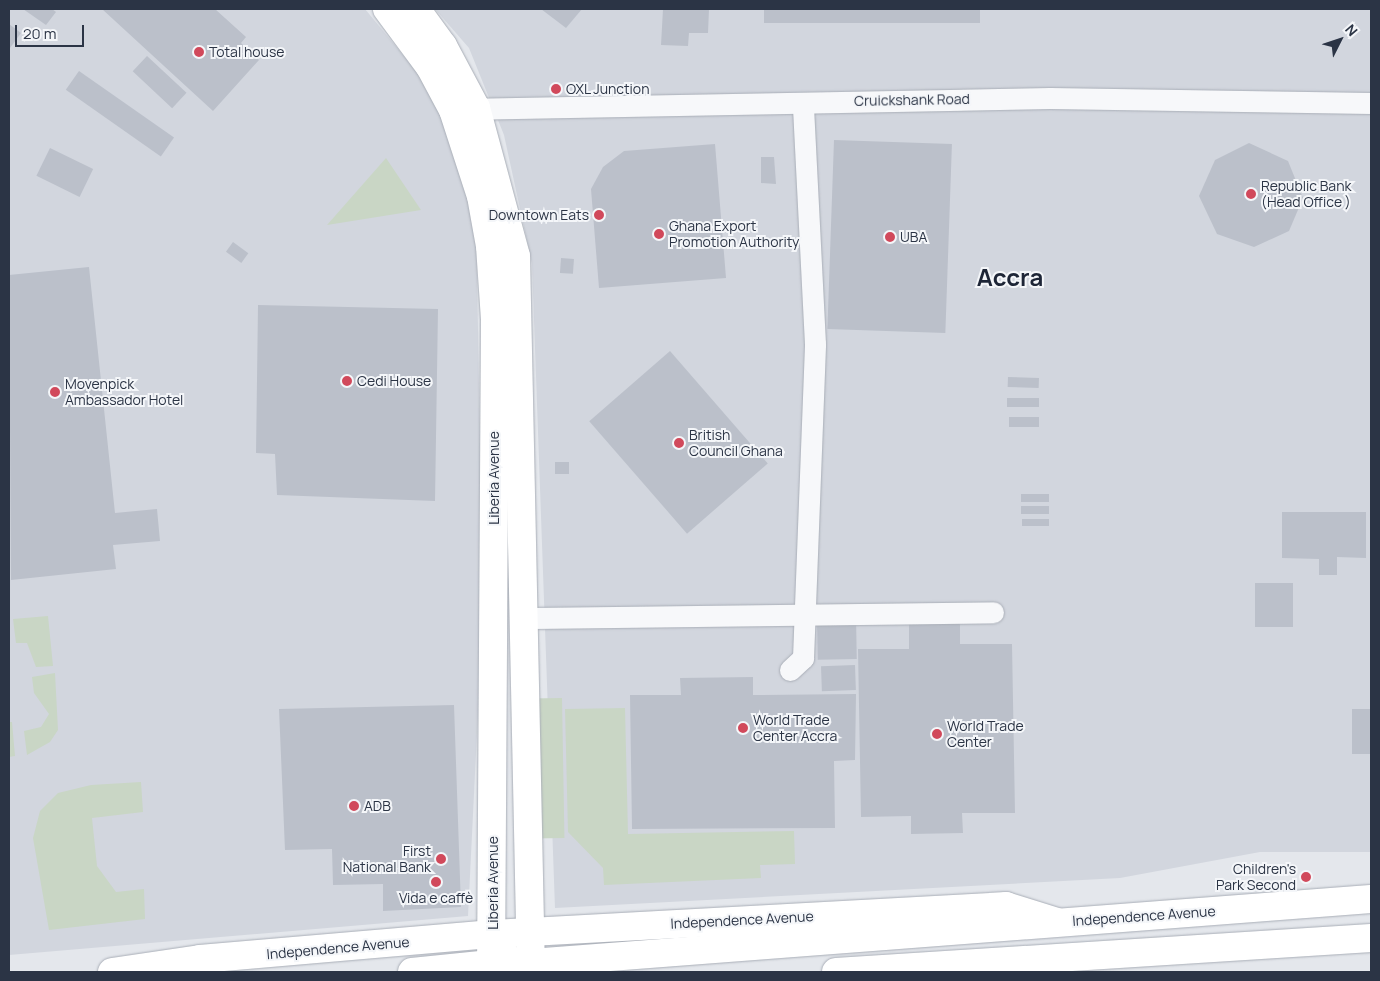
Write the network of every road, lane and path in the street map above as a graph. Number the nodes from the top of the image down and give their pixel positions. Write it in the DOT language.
graph roads {
  1 [pos="387,9"];
  2 [pos="416,9"];
  3 [pos="803,103"];
  4 [pos="1371,103"];
  5 [pos="465,109"];
  6 [pos="993,612"];
  7 [pos="805,614"];
  8 [pos="523,618"];
  9 [pos="790,670"];
  10 [pos="492,899"];
  11 [pos="1371,899"];
  12 [pos="530,904"];
  13 [pos="1057,922"];
  14 [pos="531,932"];
  15 [pos="493,934"];
  16 [pos="1371,938"];
  17 [pos="491,968"];
  18 [pos="526,969"];
  19 [pos="112,972"];
  20 [pos="412,972"];
  21 [pos="836,972"];
  1 -- 5 [label="main road, Liberia Avenue"];
  2 -- 5 [label="main road, Liberia Avenue"];
  3 -- 4 [label="street, Cruickshank Road"];
  3 -- 5 [label="street, Cruickshank Road"];
  3 -- 7 [label="street"];
  5 -- 8 [label="main road, Liberia Avenue"];
  5 -- 10 [label="main road, Liberia Avenue"];
  6 -- 7 [label="street"];
  7 -- 8 [label="street"];
  7 -- 9 [label="street"];
  8 -- 12 [label="main road, Liberia Avenue"];
  10 -- 12 [label="main road"];
  10 -- 15 [label="main road, Liberia Avenue"];
  11 -- 13 [label="main road, Independence Avenue"];
  12 -- 14 [label="main road, Liberia Avenue"];
  13 -- 14 [label="main road, Independence Avenue"];
  13 -- 18 [label="main road"];
  14 -- 15 [label="main road, Independence Avenue"];
  14 -- 17 [label="main road"];
  14 -- 18 [label="main road, Liberia Avenue"];
  15 -- 17 [label="main road, Liberia Avenue"];
  15 -- 19 [label="main road, Independence Avenue"];
  16 -- 21 [label="main road"];
  17 -- 20 [label="main road"];
}
